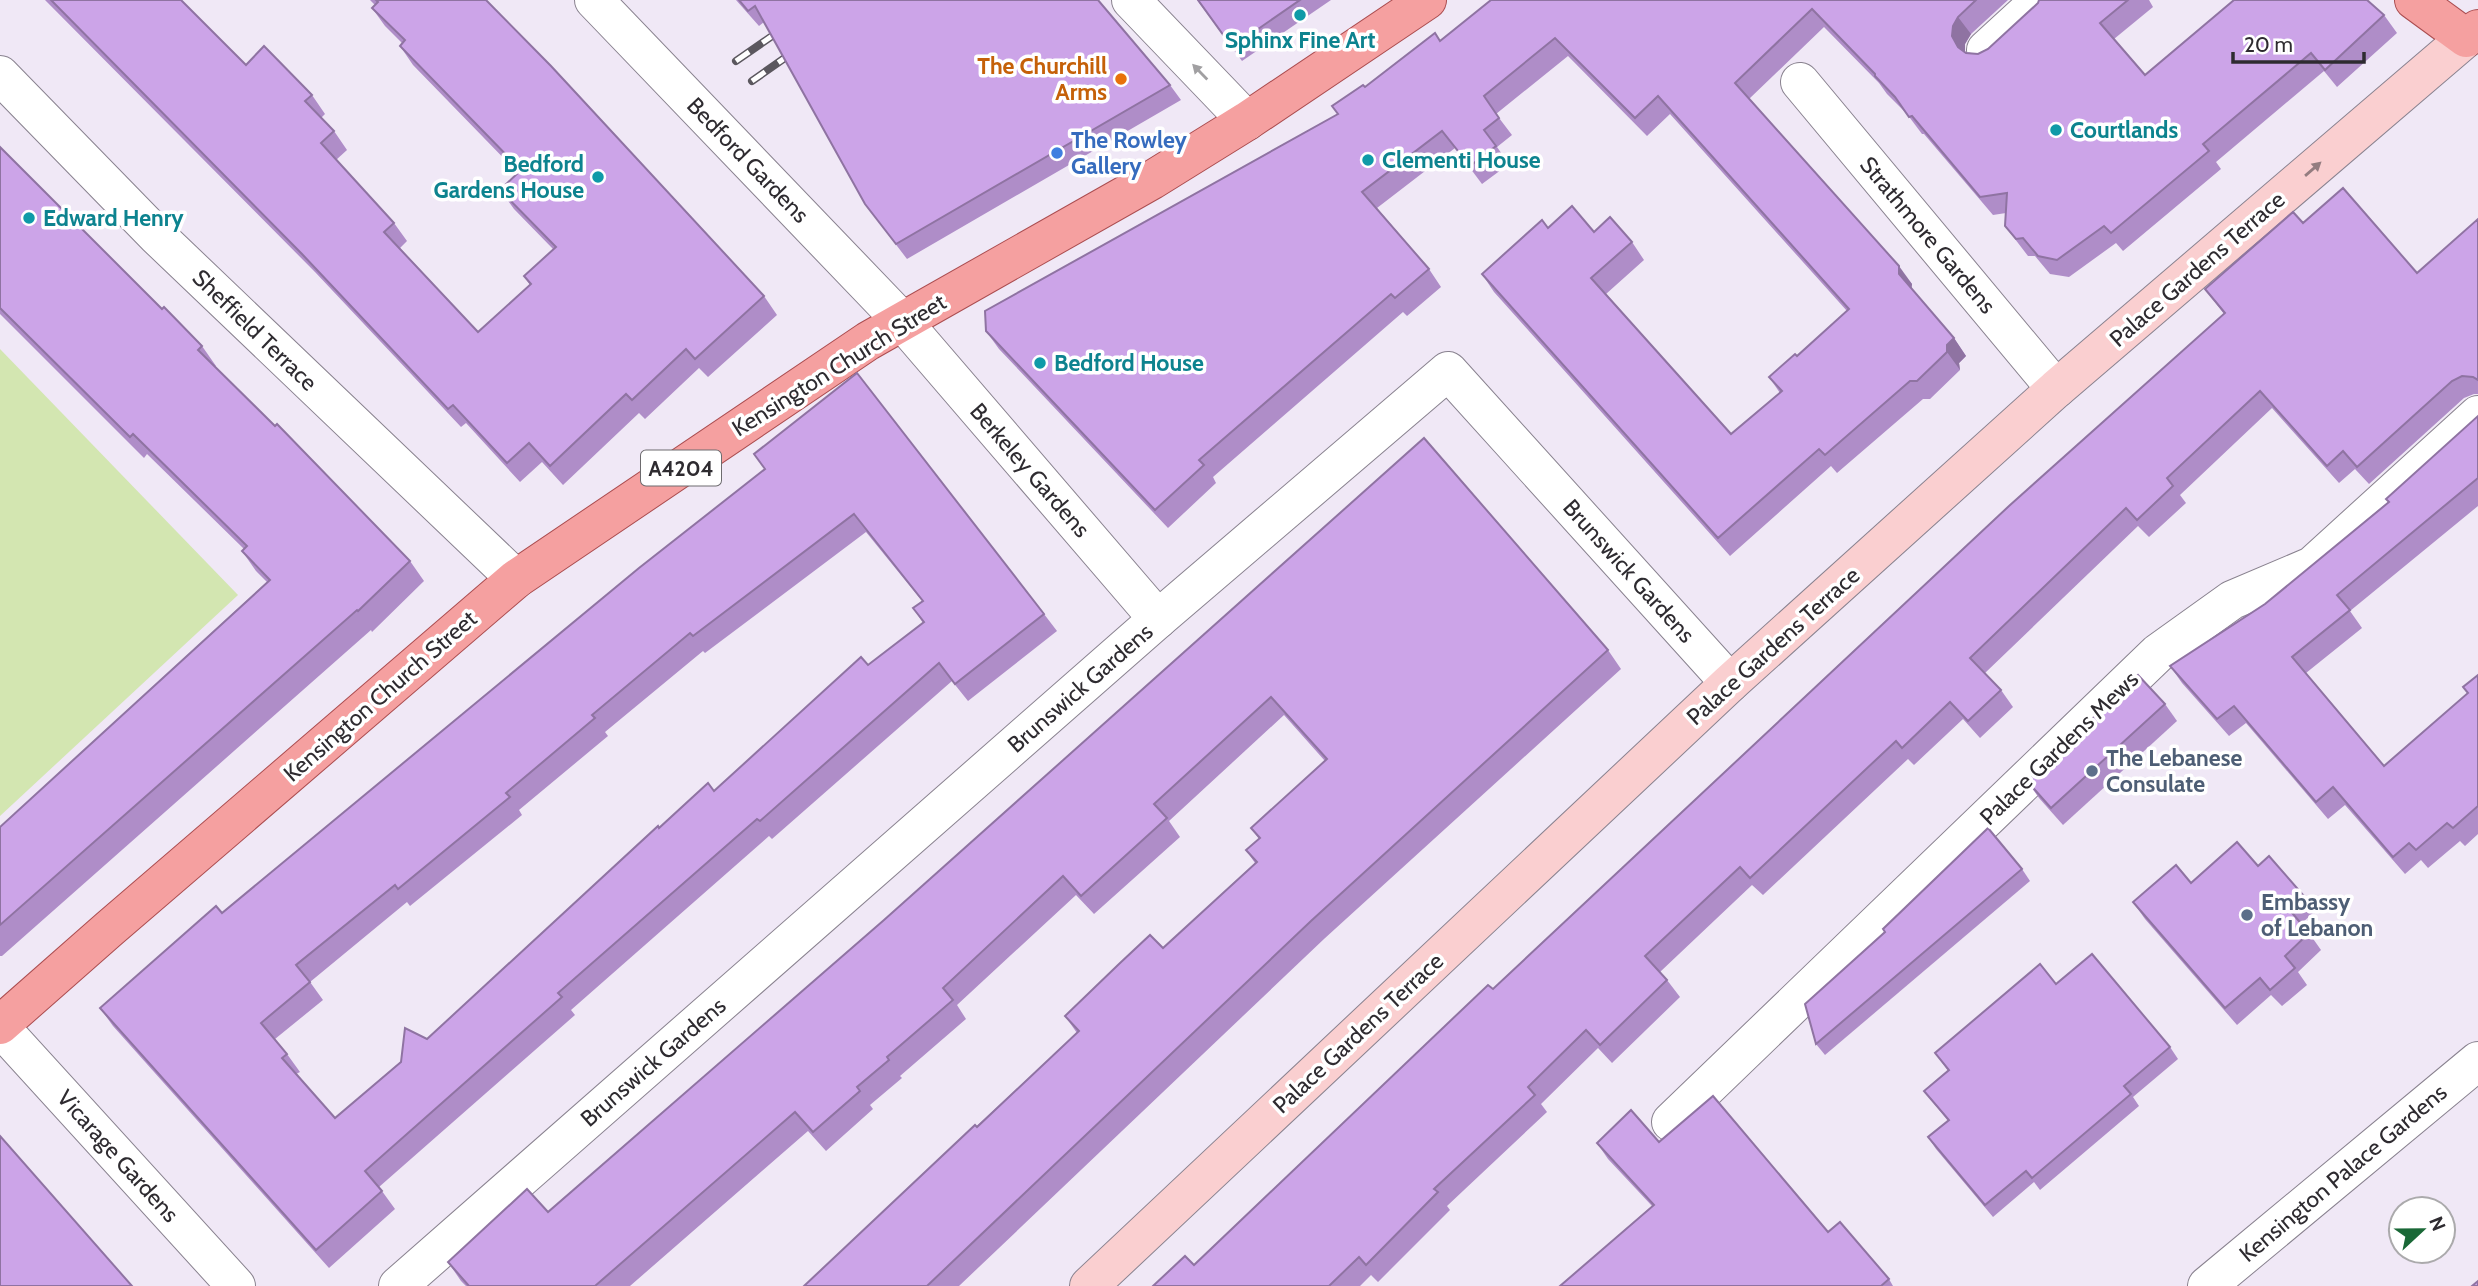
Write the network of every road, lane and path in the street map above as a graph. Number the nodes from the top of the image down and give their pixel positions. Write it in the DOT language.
graph roads {
  1 [pos="594,0"];
  2 [pos="1131,0"];
  3 [pos="1427,0"];
  4 [pos="2414,0"];
  5 [pos="2036,2"];
  6 [pos="2472,34"];
  7 [pos="1986,50"];
  8 [pos="0,75"];
  9 [pos="1800,82"];
  10 [pos="1247,121"];
  11 [pos="902,321"];
  12 [pos="2056,388"];
  13 [pos="2478,415"];
  14 [pos="516,579"];
  15 [pos="1158,619"];
  16 [pos="1730,683"];
  17 [pos="0,1026"];
  18 [pos="2478,1061"];
  19 [pos="1671,1122"];
  20 [pos="236,1286"];
  21 [pos="398,1286"];
  22 [pos="1089,1286"];
  23 [pos="2207,1286"];
  1 -- 11 [label="street, Bedford Gardens"];
  10 -- 2 [label="street, one-way"];
  3 -- 10 [label="main road, Kensington Church Street / A4204"];
  4 -- 6 [label="main road"];
  5 -- 7 [label="street"];
  12 -- 6 [label="main road, Palace Gardens Terrace, one-way"];
  8 -- 14 [label="street, Sheffield Terrace"];
  9 -- 12 [label="street, Strathmore Gardens"];
  10 -- 11 [label="main road, Kensington Church Street / A4204"];
  11 -- 14 [label="main road, Kensington Church Street / A4204"];
  11 -- 15 [label="street, Berkeley Gardens"];
  12 -- 16 [label="main road, Palace Gardens Terrace"];
  13 -- 19 [label="street, Palace Gardens Mews"];
  14 -- 17 [label="main road, Kensington Church Street / A4204"];
  15 -- 16 [label="street, Brunswick Gardens"];
  15 -- 21 [label="street, Brunswick Gardens"];
  16 -- 22 [label="main road, Palace Gardens Terrace"];
  17 -- 20 [label="street, Vicarage Gardens"];
  18 -- 23 [label="street, Kensington Palace Gardens"];
}
